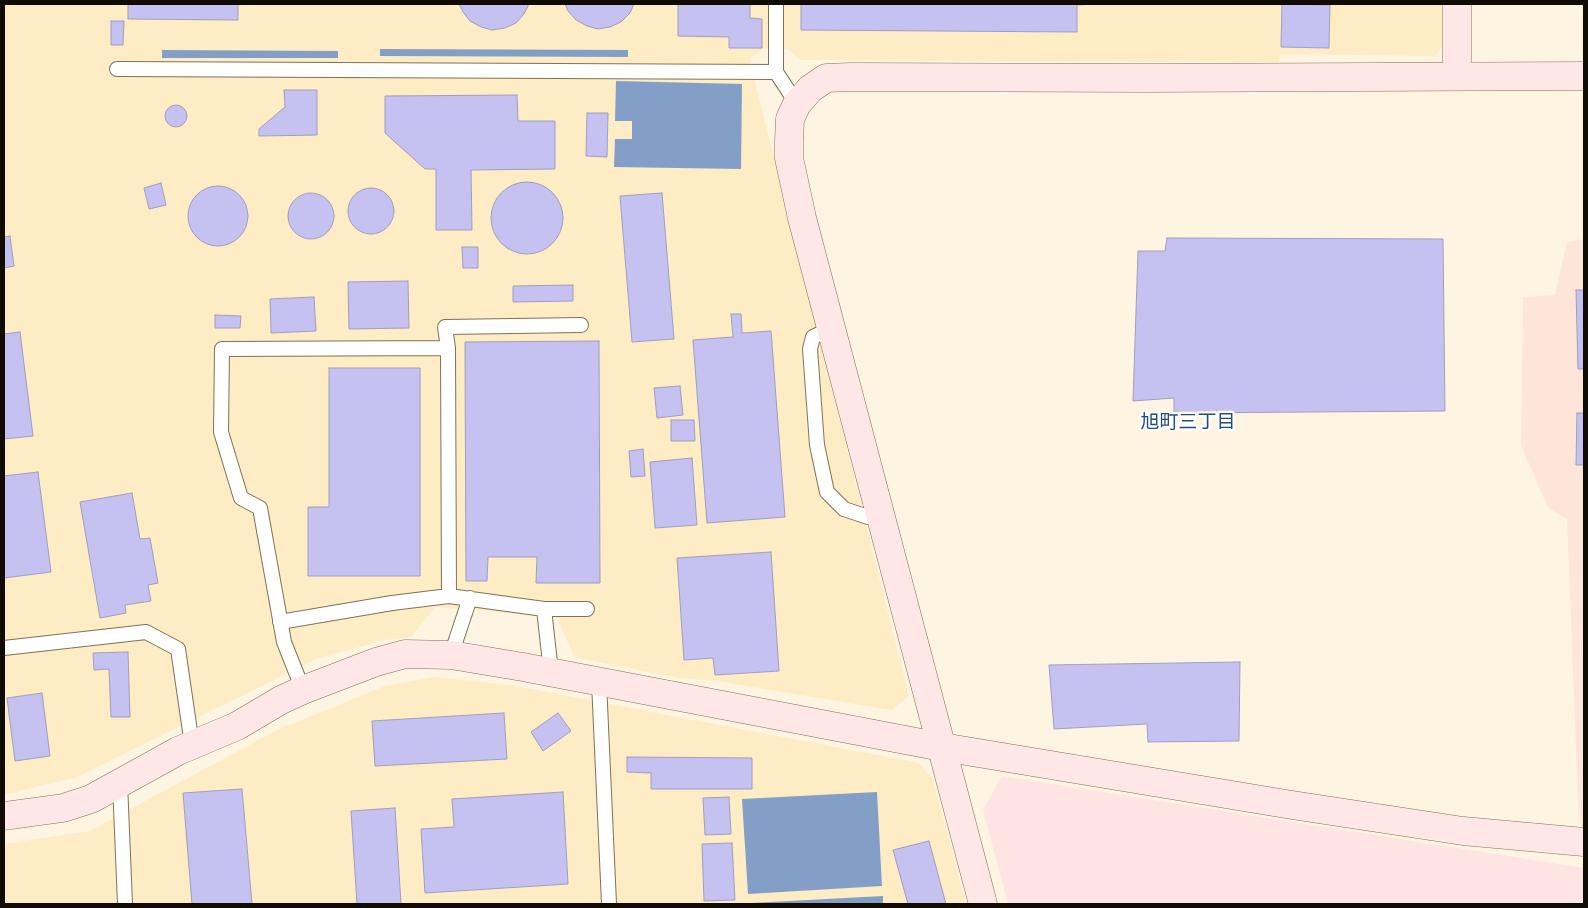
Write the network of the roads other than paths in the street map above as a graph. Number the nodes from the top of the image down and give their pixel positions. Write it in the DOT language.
graph roads {
  1 [pos="776,4"];
  2 [pos="1456,4"];
  3 [pos="116,69"];
  4 [pos="776,72"];
  5 [pos="1457,76"];
  6 [pos="1584,76"];
  7 [pos="797,104"];
  8 [pos="581,325"];
  9 [pos="832,328"];
  10 [pos="448,348"];
  11 [pos="882,515"];
  12 [pos="449,596"];
  13 [pos="470,598"];
  14 [pos="544,608"];
  15 [pos="587,609"];
  16 [pos="280,622"];
  17 [pos="4,648"];
  18 [pos="451,655"];
  19 [pos="551,672"];
  20 [pos="599,682"];
  21 [pos="303,690"];
  22 [pos="192,745"];
  23 [pos="942,747"];
  24 [pos="120,784"];
  25 [pos="4,816"];
  26 [pos="1584,842"];
  27 [pos="125,904"];
  28 [pos="609,904"];
  29 [pos="983,904"];
  1 -- 4 [label="lane"];
  2 -- 5 [label="street"];
  3 -- 4 [label="lane"];
  4 -- 7 [label="lane"];
  5 -- 6 [label="street"];
  5 -- 7 [label="street"];
  7 -- 9 [label="street"];
  8 -- 10 [label="lane"];
  9 -- 11 [label="street"];
  9 -- 11 [label="lane"];
  10 -- 12 [label="lane"];
  10 -- 16 [label="lane"];
  11 -- 23 [label="street"];
  12 -- 13 [label="lane"];
  12 -- 16 [label="lane"];
  13 -- 14 [label="lane"];
  13 -- 18 [label="lane"];
  14 -- 15 [label="lane"];
  14 -- 19 [label="lane"];
  16 -- 21 [label="lane"];
  17 -- 22 [label="lane"];
  18 -- 19 [label="street"];
  18 -- 21 [label="street"];
  19 -- 20 [label="street"];
  20 -- 23 [label="street"];
  20 -- 28 [label="lane"];
  21 -- 22 [label="street"];
  22 -- 24 [label="street"];
  23 -- 26 [label="street"];
  23 -- 29 [label="street"];
  24 -- 25 [label="street"];
  24 -- 27 [label="lane"];
}
